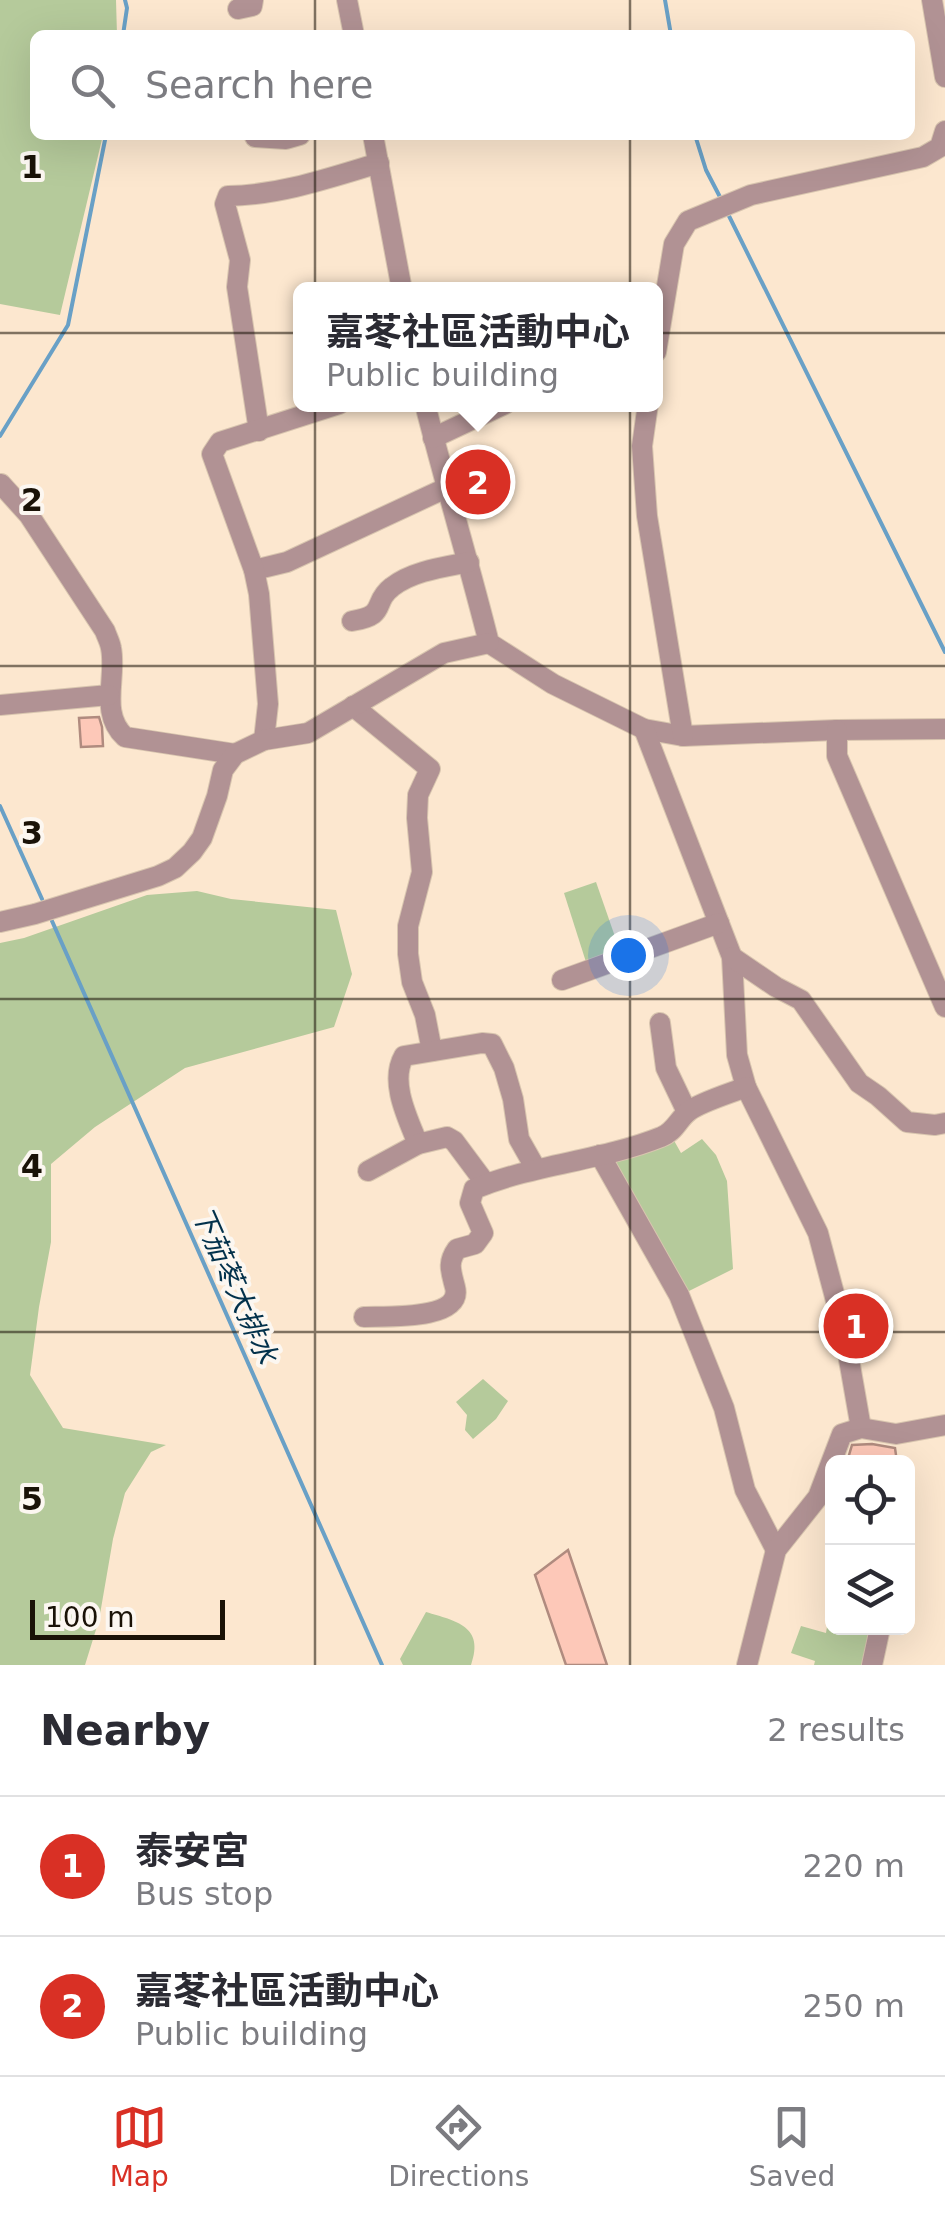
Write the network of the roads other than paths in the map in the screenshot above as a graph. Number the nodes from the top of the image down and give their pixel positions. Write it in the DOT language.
graph roads {
  1 [pos="347,0"];
  2 [pos="932,0"];
  3 [pos="353,30"];
  4 [pos="945,78"];
  5 [pos="945,132"];
  6 [pos="375,140"];
  7 [pos="379,163"];
  8 [pos="401,282"];
  9 [pos="663,288"];
  10 [pos="316,412"];
  11 [pos="427,412"];
  12 [pos="488,412"];
  13 [pos="647,412"];
  14 [pos="259,432"];
  15 [pos="434,438"];
  16 [pos="1,484"];
  17 [pos="446,488"];
  18 [pos="469,562"];
  19 [pos="254,570"];
  20 [pos="352,621"];
  21 [pos="489,642"];
  22 [pos="109,696"];
  23 [pos="0,705"];
  24 [pos="353,706"];
  25 [pos="644,729"];
  26 [pos="945,729"];
  27 [pos="837,730"];
  28 [pos="683,736"];
  29 [pos="264,740"];
  30 [pos="235,754"];
  31 [pos="0,922"];
  32 [pos="719,923"];
  33 [pos="732,957"];
  34 [pos="562,980"];
  35 [pos="945,1006"];
  36 [pos="660,1023"];
  37 [pos="432,1050"];
  38 [pos="746,1087"];
  39 [pos="687,1112"];
  40 [pos="945,1123"];
  41 [pos="418,1144"];
  42 [pos="600,1155"];
  43 [pos="536,1169"];
  44 [pos="368,1171"];
  45 [pos="486,1184"];
  46 [pos="364,1317"];
  47 [pos="945,1425"];
  48 [pos="861,1428"];
  49 [pos="776,1550"];
  50 [pos="878,1635"];
  51 [pos="747,1665"];
  52 [pos="872,1665"];
  1 -- 3 [label="street"];
  2 -- 4 [label="street"];
  5 -- 9 [label="street"];
  6 -- 7 [label="street"];
  7 -- 8 [label="street"];
  7 -- 14 [label="street"];
  10 -- 14 [label="street"];
  11 -- 15 [label="street"];
  12 -- 15 [label="street"];
  13 -- 28 [label="street"];
  14 -- 19 [label="street"];
  15 -- 17 [label="street"];
  16 -- 22 [label="street"];
  17 -- 18 [label="street"];
  17 -- 19 [label="street"];
  18 -- 20 [label="street"];
  18 -- 21 [label="street"];
  19 -- 29 [label="street"];
  21 -- 24 [label="street"];
  21 -- 25 [label="street"];
  22 -- 23 [label="street"];
  22 -- 30 [label="street"];
  24 -- 29 [label="street"];
  24 -- 37 [label="street"];
  25 -- 28 [label="street"];
  25 -- 32 [label="street"];
  26 -- 27 [label="street"];
  27 -- 28 [label="street"];
  27 -- 35 [label="street"];
  29 -- 30 [label="street"];
  30 -- 31 [label="street"];
  32 -- 33 [label="street"];
  32 -- 34 [label="street"];
  33 -- 38 [label="street"];
  33 -- 40 [label="street"];
  36 -- 39 [label="street"];
  37 -- 41 [label="street"];
  37 -- 43 [label="street"];
  38 -- 39 [label="street"];
  38 -- 48 [label="street"];
  39 -- 42 [label="street"];
  41 -- 44 [label="street"];
  41 -- 45 [label="street"];
  42 -- 43 [label="street"];
  42 -- 49 [label="street"];
  43 -- 45 [label="street"];
  45 -- 46 [label="street"];
  47 -- 48 [label="street"];
  48 -- 49 [label="street"];
  49 -- 51 [label="street"];
  50 -- 52 [label="street"];
}
